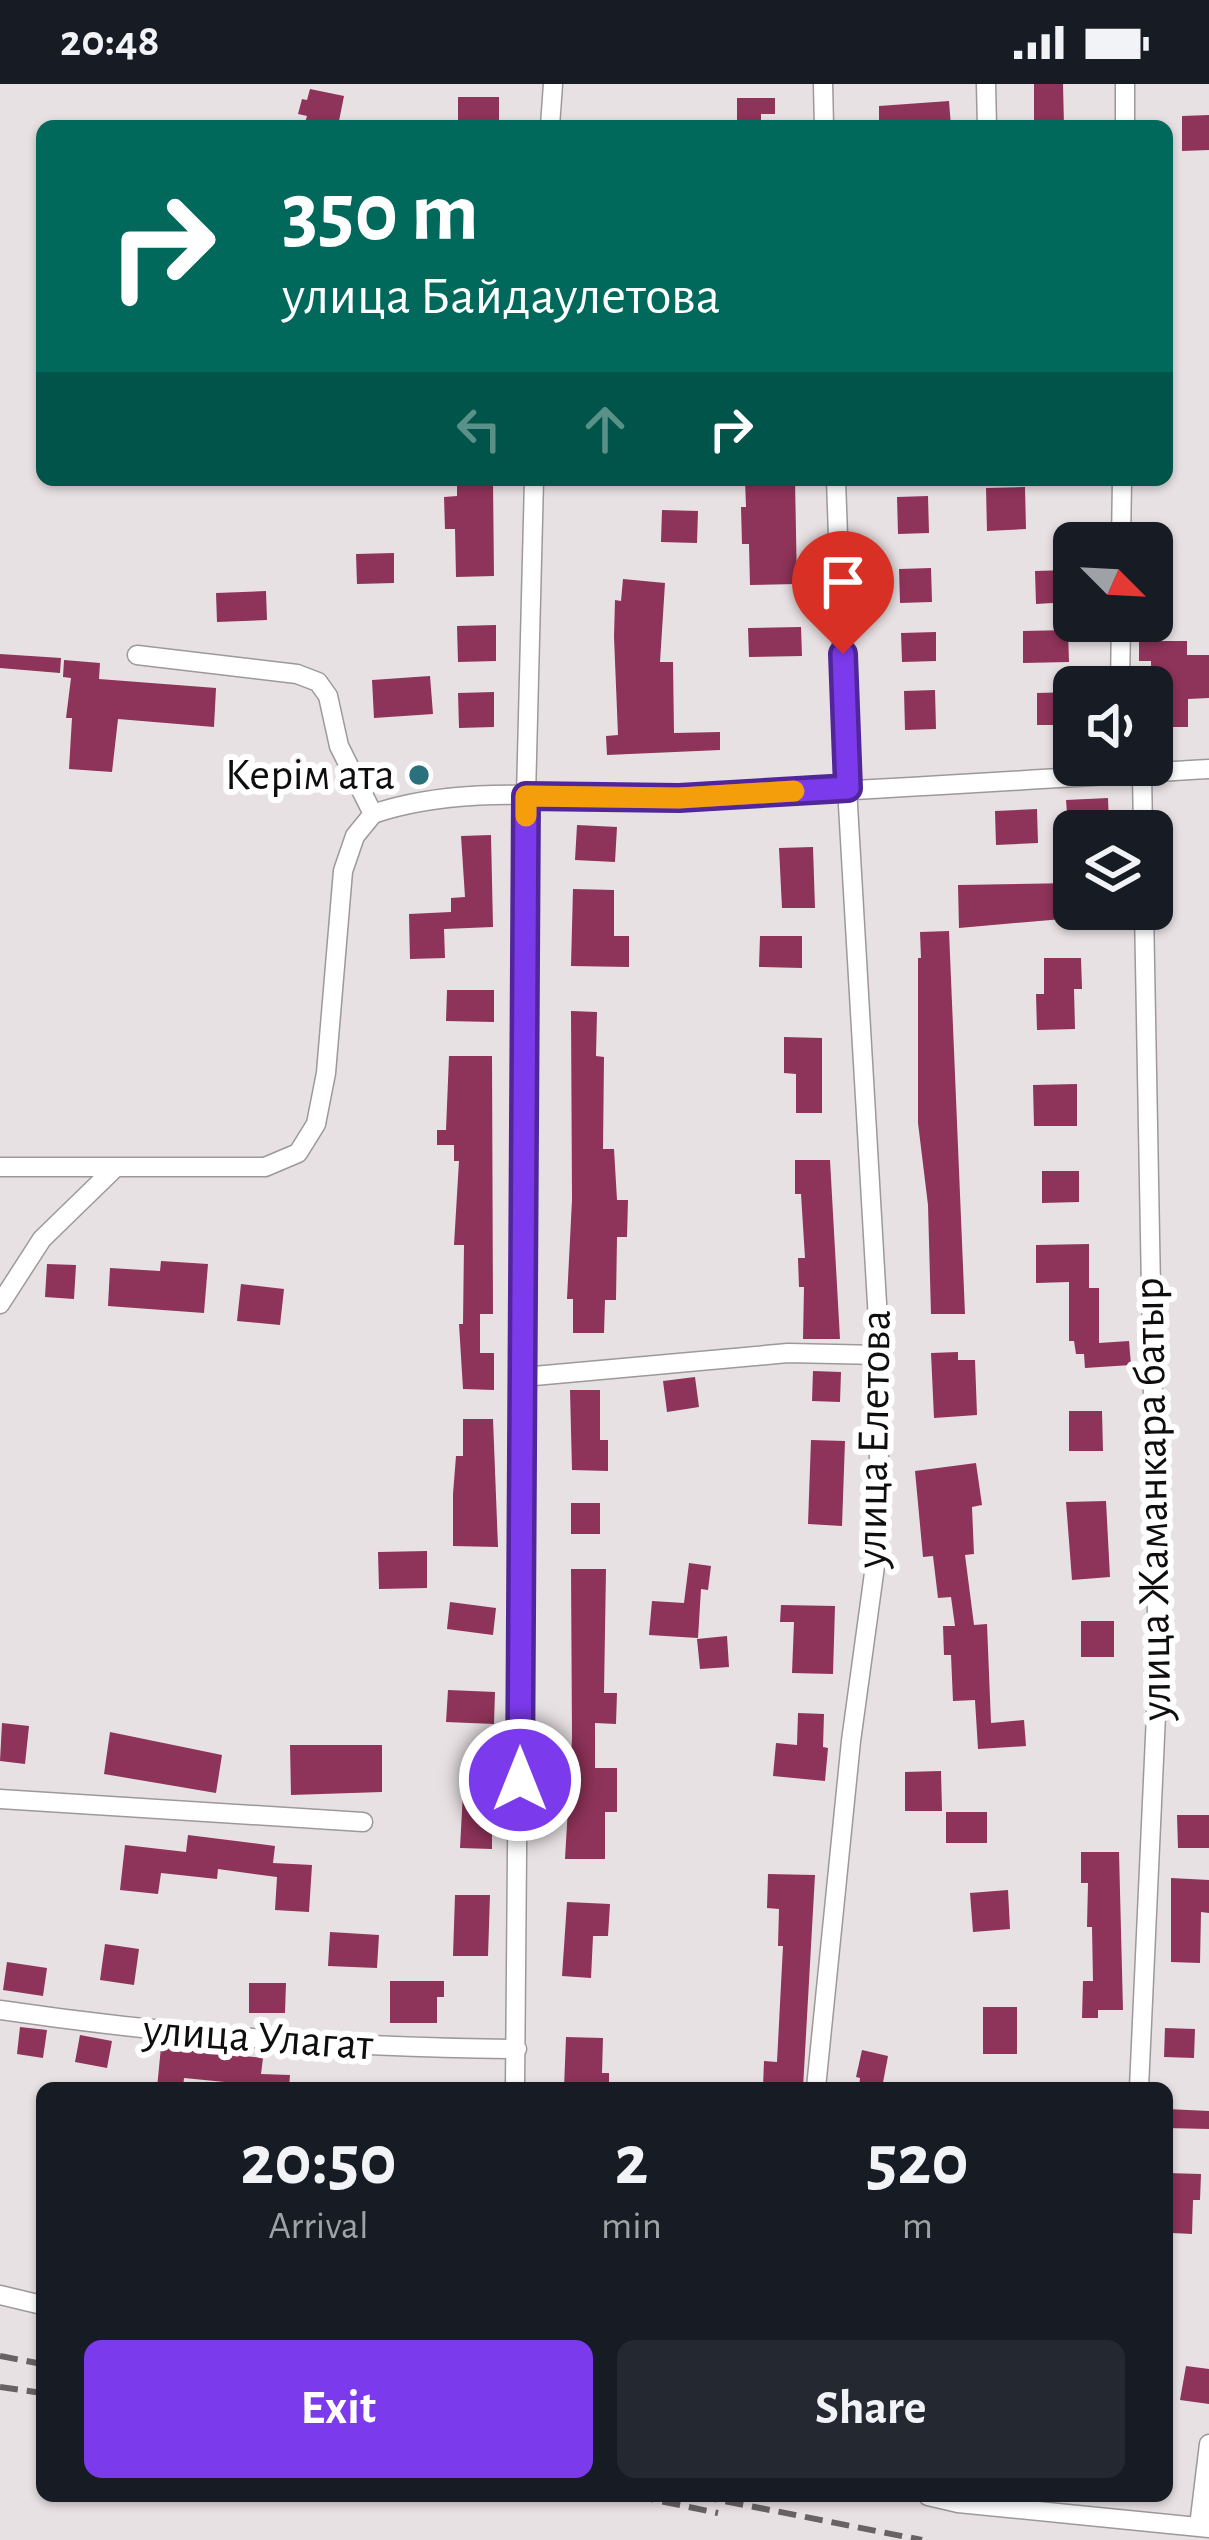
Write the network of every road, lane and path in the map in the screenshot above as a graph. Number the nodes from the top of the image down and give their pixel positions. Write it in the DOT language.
graph roads {
  1 [pos="553,84"];
  2 [pos="823,84"];
  3 [pos="986,84"];
  4 [pos="1125,84"];
  5 [pos="550,120"];
  6 [pos="824,120"];
  7 [pos="987,120"];
  8 [pos="1125,120"];
  9 [pos="534,486"];
  10 [pos="836,486"];
  11 [pos="1122,486"];
  12 [pos="1121,522"];
  13 [pos="137,655"];
  14 [pos="1209,769"];
  15 [pos="1173,771"];
  16 [pos="1053,774"];
  17 [pos="848,788"];
  18 [pos="526,796"];
  19 [pos="374,814"];
  20 [pos="1144,930"];
  21 [pos="0,1167"];
  22 [pos="116,1167"];
  23 [pos="0,1304"];
  24 [pos="880,1355"];
  25 [pos="523,1377"];
  26 [pos="0,1799"];
  27 [pos="363,1822"];
  28 [pos="0,2010"];
  29 [pos="517,2049"];
  30 [pos="515,2082"];
  31 [pos="817,2082"];
  32 [pos="1139,2082"];
  33 [pos="0,2295"];
  34 [pos="36,2304"];
  35 [pos="1209,2444"];
  36 [pos="954,2502"];
  37 [pos="1120,2502"];
  38 [pos="1119,2520"];
  39 [pos="1204,2527"];
  1 -- 5 [label="street"];
  2 -- 6 [label="street"];
  3 -- 7 [label="street"];
  4 -- 8 [label="street"];
  9 -- 18 [label="street"];
  10 -- 17 [label="street, улица Елетова"];
  11 -- 12 [label="street"];
  13 -- 19 [label="street"];
  14 -- 15 [label="street"];
  16 -- 17 [label="street"];
  17 -- 18 [label="street"];
  17 -- 24 [label="street, улица Елетова"];
  18 -- 19 [label="street"];
  18 -- 25 [label="street"];
  19 -- 22 [label="street"];
  20 -- 32 [label="street, улица Жаманкара батыр"];
  21 -- 22 [label="street"];
  22 -- 23 [label="street"];
  24 -- 25 [label="street"];
  24 -- 31 [label="street, улица Елетова"];
  25 -- 29 [label="street"];
  26 -- 27 [label="street"];
  28 -- 29 [label="street, улица Улагат"];
  29 -- 30 [label="street"];
  33 -- 34 [label="street"];
  35 -- 39 [label="street"];
  36 -- 38 [label="street"];
  37 -- 38 [label="street"];
  38 -- 39 [label="street"];
}
